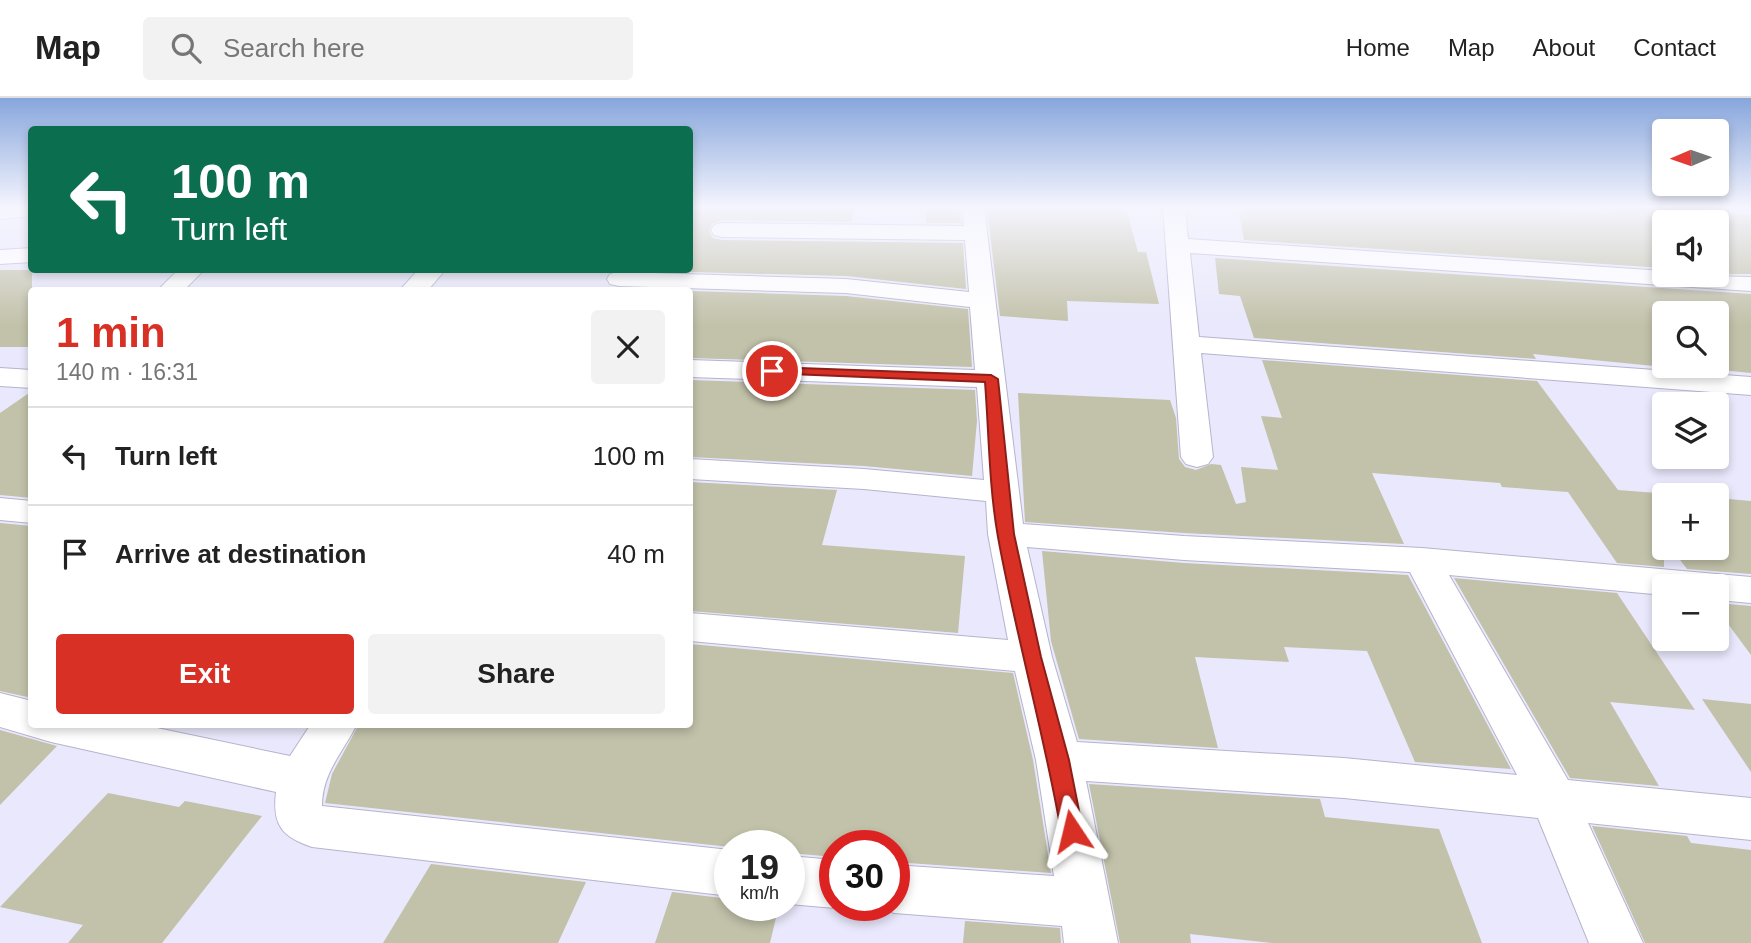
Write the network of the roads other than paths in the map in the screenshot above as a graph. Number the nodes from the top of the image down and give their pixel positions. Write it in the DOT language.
graph roads {
  1 [pos="977,247"];
  2 [pos="1177,247"];
  3 [pos="1213,247"];
  4 [pos="28,255"];
  5 [pos="0,257"];
  6 [pos="189,273"];
  7 [pos="429,273"];
  8 [pos="619,280"];
  9 [pos="1751,284"];
  10 [pos="173,287"];
  11 [pos="416,287"];
  12 [pos="982,301"];
  13 [pos="1188,344"];
  14 [pos="693,368"];
  15 [pos="0,377"];
  16 [pos="28,379"];
  17 [pos="991,379"];
  18 [pos="1751,386"];
  19 [pos="1197,457"];
  20 [pos="693,468"];
  21 [pos="1001,492"];
  22 [pos="0,509"];
  23 [pos="28,512"];
  24 [pos="1006,534"];
  25 [pos="1422,560"];
  26 [pos="1652,581"];
  27 [pos="1729,588"];
  28 [pos="1751,590"];
  29 [pos="693,627"];
  30 [pos="1032,657"];
  31 [pos="0,710"];
  32 [pos="28,718"];
  33 [pos="70,728"];
  34 [pos="332,728"];
  35 [pos="1059,760"];
  36 [pos="301,778"];
  37 [pos="1553,798"];
  38 [pos="1751,819"];
  39 [pos="714,871"];
  40 [pos="910,892"];
  41 [pos="1087,923"];
  42 [pos="1616,943"];
  1 -- 12 [label="street"];
  2 -- 13 [label="street"];
  3 -- 9 [label="street"];
  4 -- 5 [label="street"];
  6 -- 10 [label="street"];
  7 -- 11 [label="street"];
  8 -- 12 [label="street"];
  12 -- 17 [label="street"];
  13 -- 18 [label="street"];
  13 -- 19 [label="street"];
  14 -- 17 [label="street"];
  15 -- 16 [label="street"];
  17 -- 21 [label="street"];
  20 -- 21 [label="street"];
  21 -- 24 [label="street"];
  22 -- 23 [label="street"];
  24 -- 25 [label="street"];
  24 -- 30 [label="street"];
  25 -- 26 [label="street"];
  25 -- 37 [label="street"];
  27 -- 28 [label="street"];
  29 -- 30 [label="street"];
  30 -- 35 [label="street"];
  31 -- 32 [label="street"];
  33 -- 36 [label="street"];
  34 -- 36 [label="street"];
  35 -- 37 [label="street"];
  35 -- 41 [label="street"];
  36 -- 39 [label="street"];
  37 -- 38 [label="street"];
  37 -- 42 [label="street"];
  40 -- 41 [label="street"];
}
